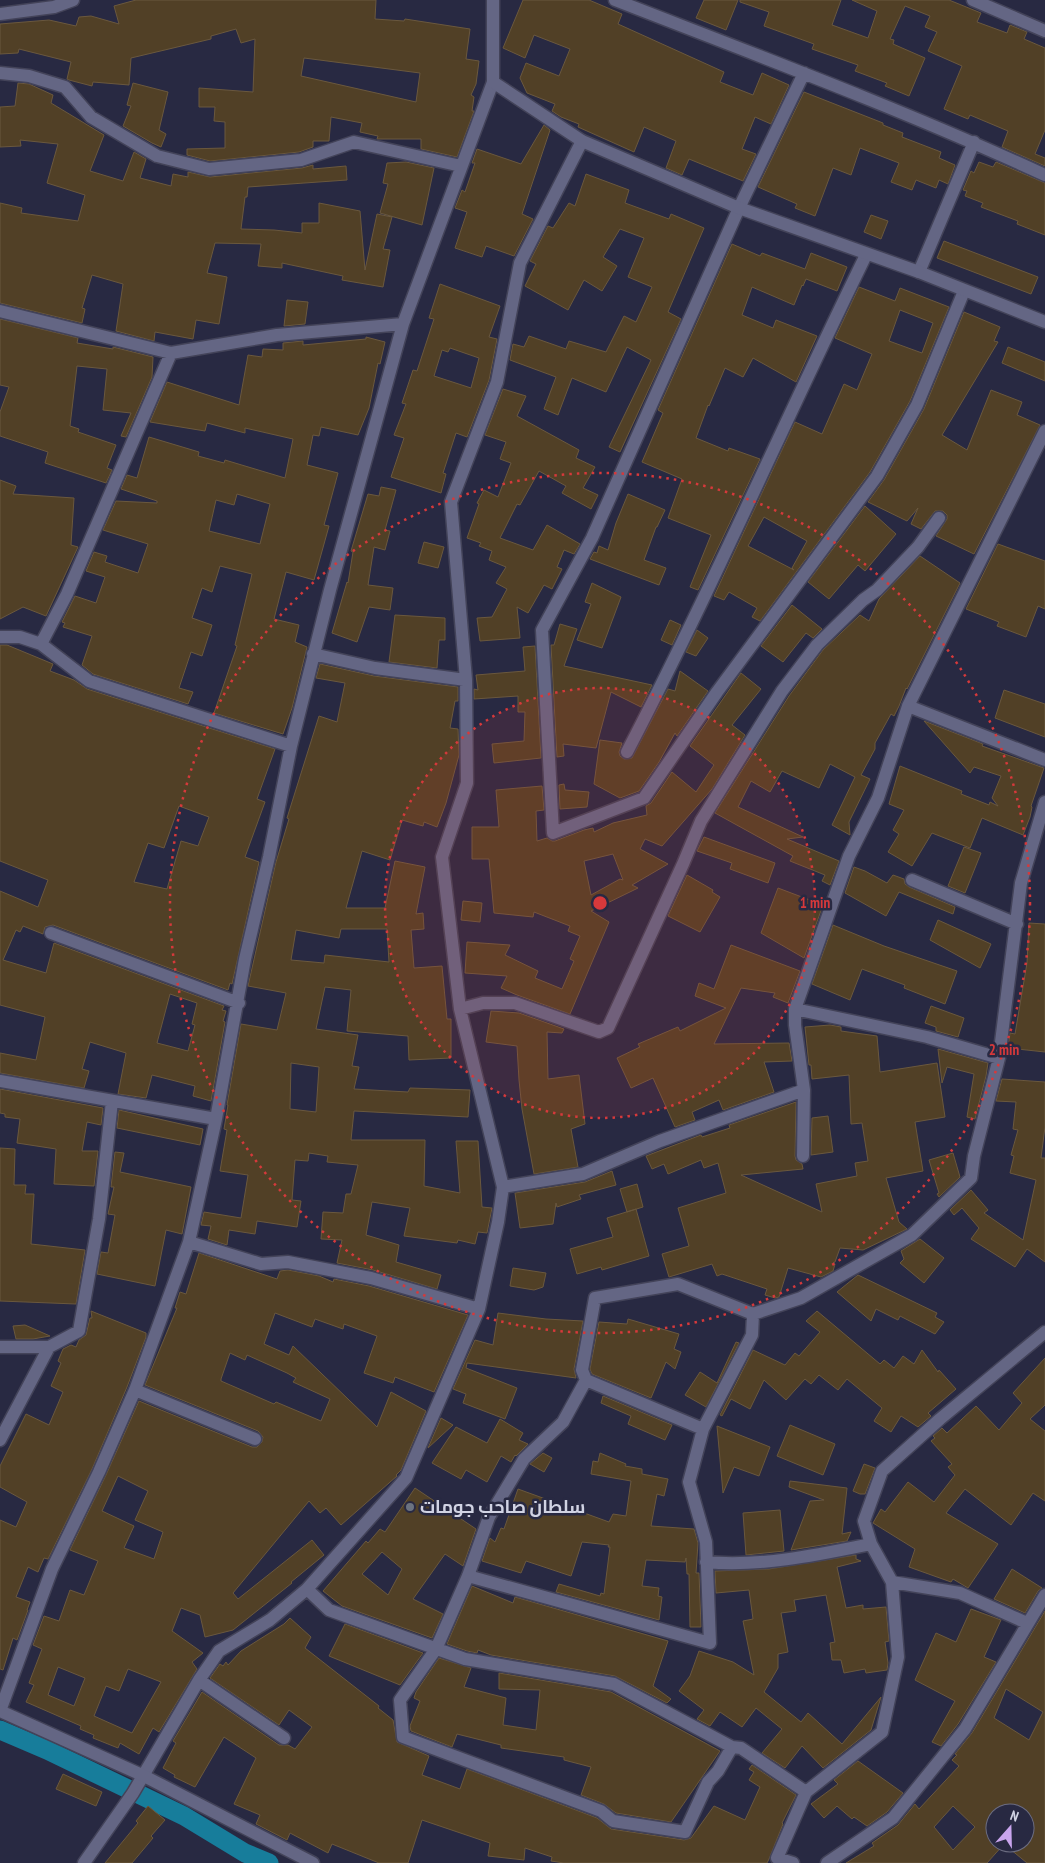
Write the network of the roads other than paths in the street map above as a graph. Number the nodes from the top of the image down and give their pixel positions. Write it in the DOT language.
graph roads {
  1 [pos="73,0"];
  2 [pos="493,0"];
  3 [pos="615,0"];
  4 [pos="973,0"];
  5 [pos="0,14"];
  6 [pos="1045,31"];
  7 [pos="0,73"];
  8 [pos="804,73"];
  9 [pos="493,82"];
  10 [pos="582,141"];
  11 [pos="974,142"];
  12 [pos="461,166"];
  13 [pos="1045,175"];
  14 [pos="739,208"];
  15 [pos="866,255"];
  16 [pos="919,272"];
  17 [pos="964,291"];
  18 [pos="0,311"];
  19 [pos="1045,322"];
  20 [pos="403,324"];
  21 [pos="171,353"];
  22 [pos="1045,431"];
  23 [pos="938,518"];
  24 [pos="0,637"];
  25 [pos="41,644"];
  26 [pos="313,654"];
  27 [pos="466,680"];
  28 [pos="908,706"];
  29 [pos="291,746"];
  30 [pos="626,752"];
  31 [pos="1045,760"];
  32 [pos="1045,802"];
  33 [pos="912,880"];
  34 [pos="1017,924"];
  35 [pos="51,933"];
  36 [pos="239,1003"];
  37 [pos="460,1009"];
  38 [pos="795,1009"];
  39 [pos="999,1058"];
  40 [pos="0,1081"];
  41 [pos="804,1090"];
  42 [pos="112,1101"];
  43 [pos="216,1119"];
  44 [pos="803,1156"];
  45 [pos="502,1187"];
  46 [pos="189,1242"];
  47 [pos="479,1310"];
  48 [pos="753,1314"];
  49 [pos="1045,1332"];
  50 [pos="0,1347"];
  51 [pos="48,1347"];
  52 [pos="586,1380"];
  53 [pos="135,1390"];
  54 [pos="703,1429"];
  55 [pos="255,1439"];
  56 [pos="0,1440"];
  57 [pos="871,1544"];
  58 [pos="706,1562"];
  59 [pos="468,1576"];
  60 [pos="892,1582"];
  61 [pos="307,1590"];
  62 [pos="1045,1595"];
  63 [pos="1027,1622"];
  64 [pos="436,1649"];
  65 [pos="199,1680"];
  66 [pos="0,1711"];
  67 [pos="284,1738"];
  68 [pos="732,1747"];
  69 [pos="138,1784"];
  70 [pos="806,1792"];
  71 [pos="776,1861"];
  72 [pos="84,1863"];
  73 [pos="313,1863"];
  74 [pos="793,1863"];
  75 [pos="827,1863"];
  1 -- 5 [label="street"];
  2 -- 9 [label="street"];
  3 -- 8 [label="street"];
  4 -- 6 [label="street"];
  7 -- 12 [label="street"];
  8 -- 11 [label="street"];
  8 -- 14 [label="street"];
  9 -- 10 [label="street"];
  9 -- 12 [label="street"];
  10 -- 14 [label="street"];
  10 -- 27 [label="street"];
  11 -- 13 [label="street"];
  11 -- 16 [label="street"];
  12 -- 20 [label="street"];
  14 -- 15 [label="street"];
  14 -- 17 [label="street"];
  15 -- 16 [label="street"];
  15 -- 30 [label="street"];
  16 -- 17 [label="street"];
  17 -- 19 [label="street"];
  18 -- 21 [label="street"];
  20 -- 21 [label="street"];
  20 -- 26 [label="street"];
  21 -- 25 [label="street"];
  22 -- 28 [label="street"];
  23 -- 37 [label="street"];
  24 -- 25 [label="street"];
  25 -- 29 [label="street"];
  26 -- 27 [label="street"];
  26 -- 29 [label="street"];
  27 -- 37 [label="street"];
  28 -- 31 [label="street"];
  28 -- 38 [label="street"];
  29 -- 36 [label="street"];
  32 -- 34 [label="street"];
  33 -- 34 [label="street"];
  34 -- 39 [label="street"];
  35 -- 36 [label="street"];
  36 -- 43 [label="street"];
  37 -- 45 [label="street"];
  38 -- 39 [label="street"];
  38 -- 41 [label="street"];
  39 -- 48 [label="street"];
  40 -- 42 [label="street"];
  41 -- 44 [label="street"];
  41 -- 45 [label="street"];
  42 -- 43 [label="street"];
  42 -- 51 [label="street"];
  43 -- 46 [label="street"];
  45 -- 47 [label="street"];
  46 -- 47 [label="street"];
  46 -- 53 [label="street"];
  47 -- 61 [label="street"];
  48 -- 52 [label="street"];
  48 -- 54 [label="street"];
  49 -- 57 [label="street"];
  50 -- 51 [label="street"];
  51 -- 56 [label="street"];
  52 -- 54 [label="street"];
  52 -- 59 [label="street"];
  53 -- 55 [label="street"];
  53 -- 66 [label="street"];
  54 -- 58 [label="street"];
  57 -- 58 [label="street"];
  57 -- 60 [label="street"];
  58 -- 59 [label="street"];
  59 -- 64 [label="street"];
  60 -- 63 [label="street"];
  60 -- 70 [label="street"];
  61 -- 64 [label="street"];
  61 -- 65 [label="street"];
  62 -- 63 [label="street"];
  63 -- 75 [label="street"];
  64 -- 68 [label="street"];
  64 -- 68 [label="street"];
  65 -- 67 [label="street"];
  65 -- 69 [label="street"];
  66 -- 69 [label="street"];
  68 -- 70 [label="street"];
  69 -- 72 [label="street"];
  69 -- 73 [label="street"];
  70 -- 71 [label="street"];
  71 -- 74 [label="street"];
}
